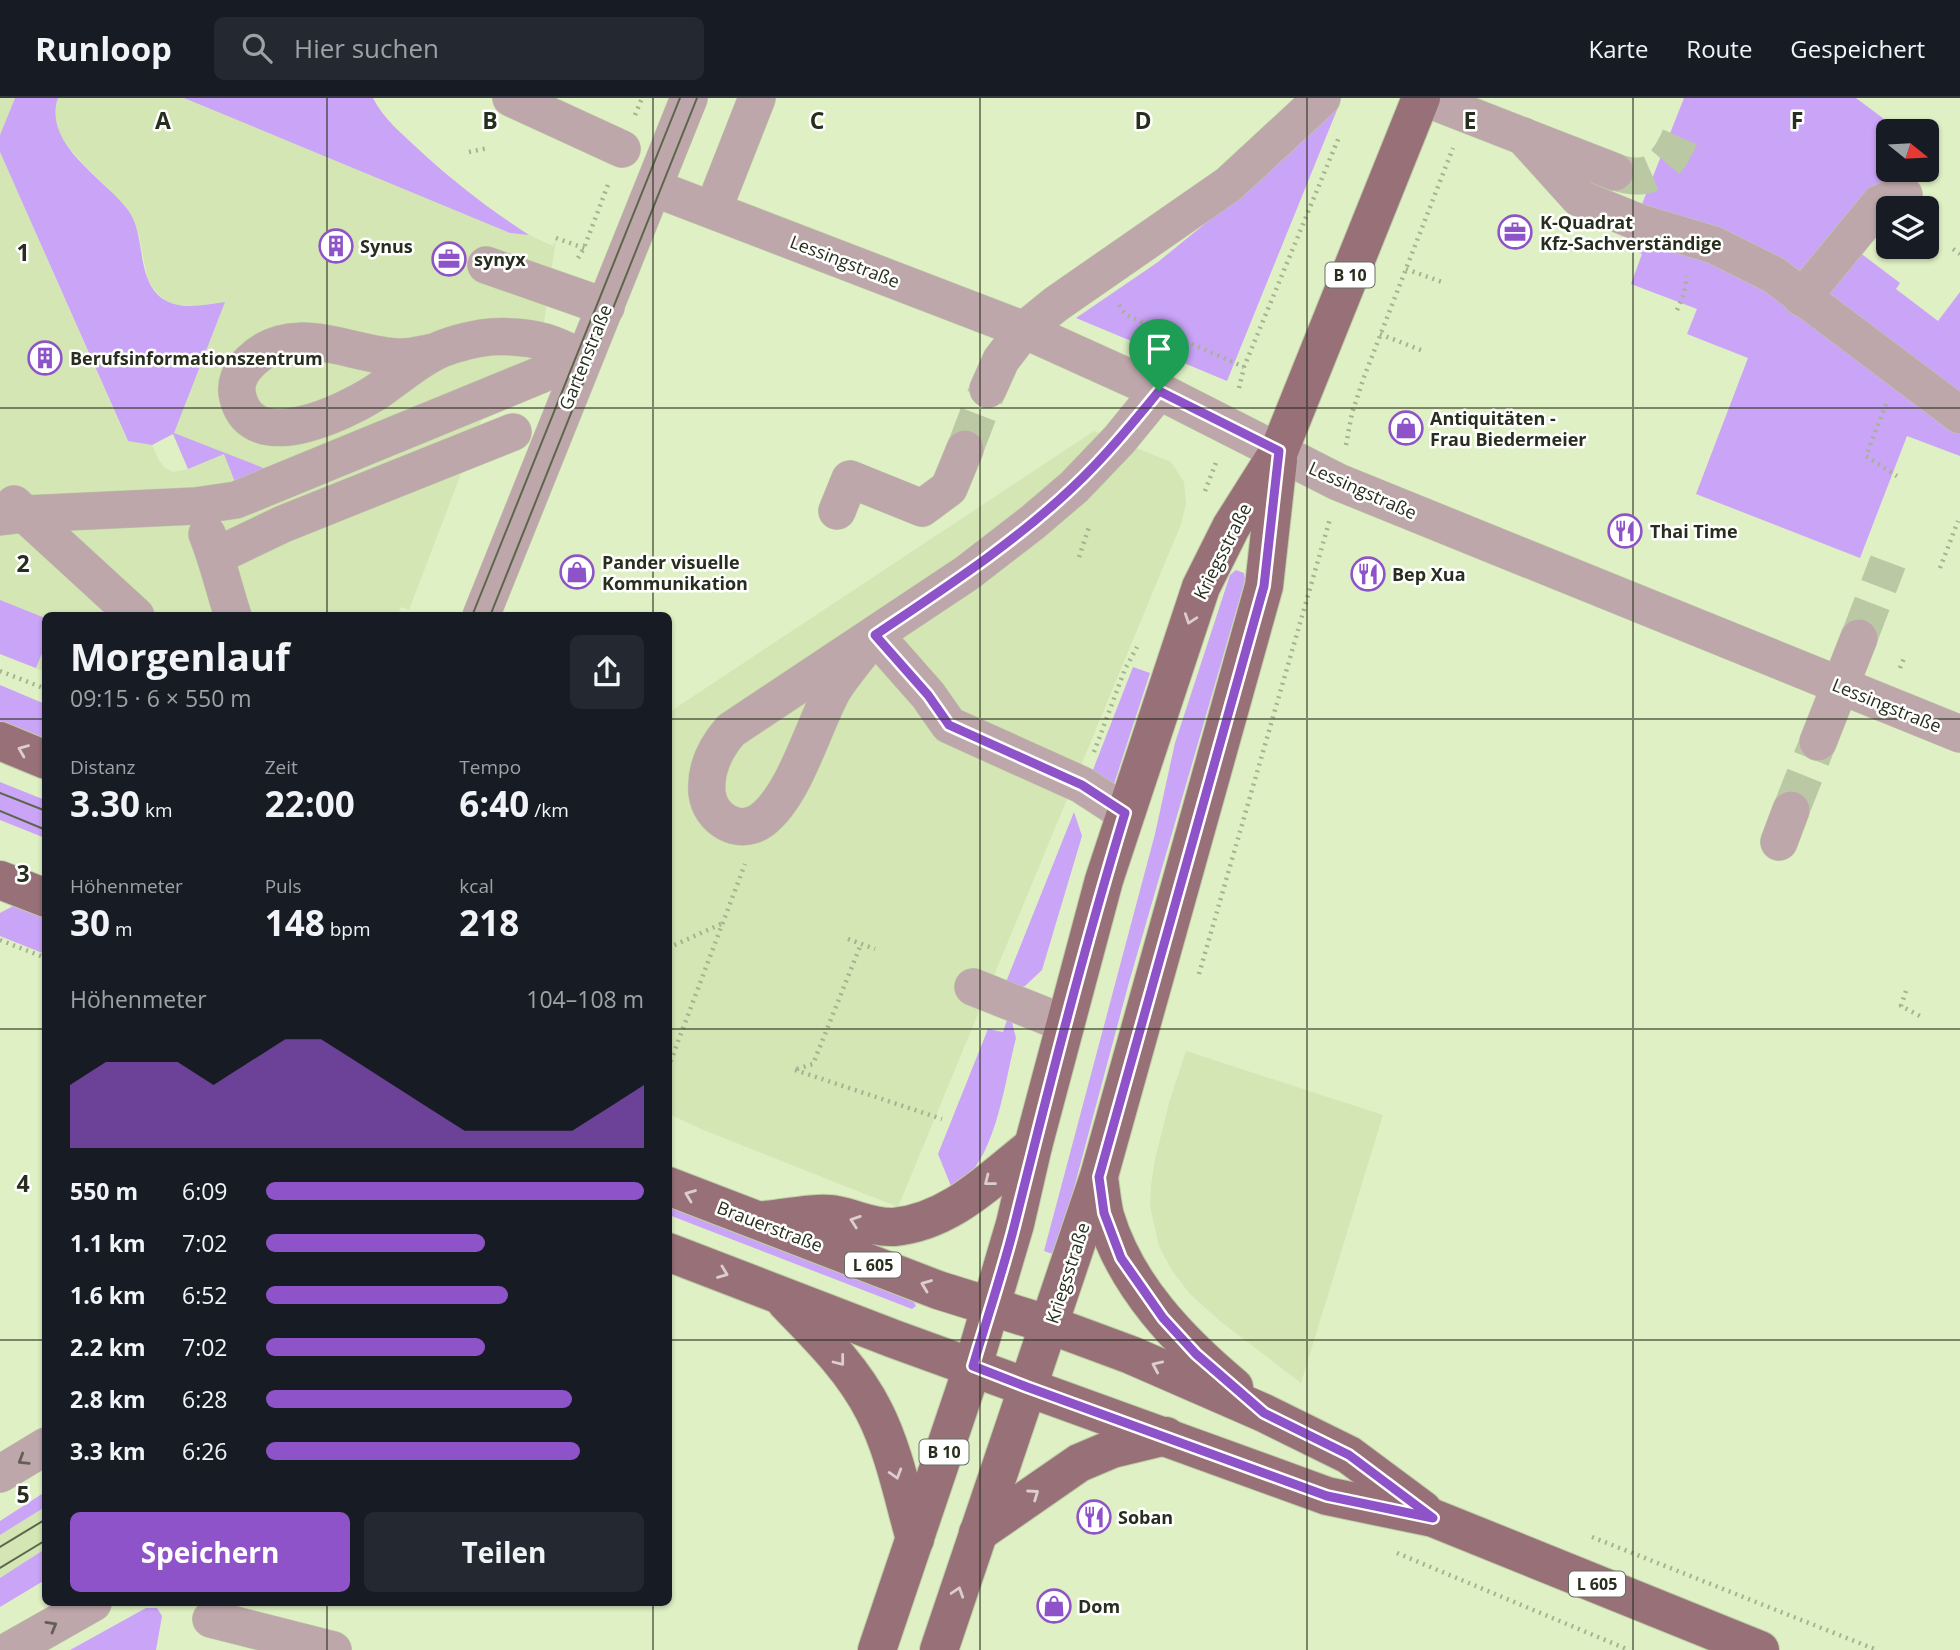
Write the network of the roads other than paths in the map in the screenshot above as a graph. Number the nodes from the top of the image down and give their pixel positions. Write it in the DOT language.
graph roads {
  1 [pos="511,98"];
  2 [pos="690,98"];
  3 [pos="757,98"];
  4 [pos="1322,98"];
  5 [pos="1423,98"];
  6 [pos="1522,136"];
  7 [pos="622,149"];
  8 [pos="1615,172"];
  9 [pos="654,188"];
  10 [pos="1904,195"];
  11 [pos="713,210"];
  12 [pos="486,265"];
  13 [pos="1802,298"];
  14 [pos="606,307"];
  15 [pos="1024,330"];
  16 [pos="434,352"];
  17 [pos="584,358"];
  18 [pos="545,373"];
  19 [pos="988,389"];
  20 [pos="1159,391"];
  21 [pos="1960,415"];
  22 [pos="513,432"];
  23 [pos="965,449"];
  24 [pos="1279,451"];
  25 [pos="195,506"];
  26 [pos="8,508"];
  27 [pos="837,511"];
  28 [pos="216,556"];
  29 [pos="131,612"];
  30 [pos="232,612"];
  31 [pos="483,612"];
  32 [pos="875,635"];
  33 [pos="1884,648"];
  34 [pos="1851,690"];
  35 [pos="1960,734"];
  36 [pos="0,741"];
  37 [pos="1818,742"];
  38 [pos="42,758"];
  39 [pos="1125,813"];
  40 [pos="973,987"];
  41 [pos="1066,1024"];
  42 [pos="1033,1146"];
  43 [pos="1099,1177"];
  44 [pos="672,1188"];
  45 [pos="757,1221"];
  46 [pos="672,1253"];
  47 [pos="778,1293"];
  48 [pos="991,1306"];
  49 [pos="1050,1325"];
  50 [pos="973,1366"];
  51 [pos="1027,1387"];
  52 [pos="1264,1413"];
  53 [pos="1166,1436"];
  54 [pos="42,1448"];
  55 [pos="0,1474"];
  56 [pos="1433,1518"];
  57 [pos="978,1533"];
  58 [pos="915,1539"];
  59 [pos="88,1606"];
  60 [pos="210,1624"];
  61 [pos="1707,1640"];
  62 [pos="10,1650"];
  63 [pos="333,1650"];
  64 [pos="877,1650"];
  65 [pos="939,1650"];
  66 [pos="1760,1650"];
  1 -- 7 [label="street"];
  2 -- 9 [label="street, Gartenstraße"];
  3 -- 11 [label="street"];
  4 -- 15 [label="street"];
  5 -- 6 [label="street"];
  5 -- 24 [label="main road, B 10"];
  6 -- 8 [label="street"];
  6 -- 13 [label="street"];
  9 -- 11 [label="street, Lessingstraße"];
  9 -- 14 [label="street, Gartenstraße"];
  10 -- 13 [label="street"];
  11 -- 15 [label="street, Lessingstraße"];
  12 -- 14 [label="street"];
  13 -- 21 [label="street"];
  14 -- 17 [label="street, Gartenstraße"];
  15 -- 19 [label="street"];
  15 -- 20 [label="street, Lessingstraße"];
  16 -- 16 [label="street"];
  16 -- 17 [label="street"];
  17 -- 31 [label="street, Gartenstraße"];
  18 -- 25 [label="street"];
  20 -- 24 [label="street, Lessingstraße"];
  20 -- 32 [label="street"];
  22 -- 28 [label="street"];
  23 -- 27 [label="street"];
  24 -- 34 [label="street, Lessingstraße"];
  24 -- 39 [label="main road, Kriegsstraße / B 10, one-way"];
  24 -- 43 [label="main road, Kriegsstraße / B 10"];
  25 -- 26 [label="street"];
  25 -- 28 [label="street"];
  26 -- 29 [label="street"];
  28 -- 30 [label="street"];
  32 -- 32 [label="street"];
  32 -- 39 [label="street"];
  33 -- 34 [label="street"];
  34 -- 35 [label="street, Lessingstraße"];
  34 -- 37 [label="street"];
  38 -- 36 [label="main road, one-way"];
  39 -- 41 [label="main road, Kriegsstraße / B 10"];
  40 -- 41 [label="street"];
  41 -- 42 [label="main road, Kriegsstraße / B 10"];
  42 -- 45 [label="main road, one-way"];
  42 -- 48 [label="main road, Kriegsstraße / B 10"];
  43 -- 49 [label="main road, Kriegsstraße / B 10"];
  43 -- 52 [label="main road"];
  45 -- 44 [label="main road, Brauerstraße / L 605, one-way"];
  48 -- 45 [label="main road, Brauerstraße / L 605, one-way"];
  46 -- 47 [label="main road, L 605, one-way"];
  47 -- 50 [label="main road, L 605"];
  47 -- 58 [label="main road, one-way"];
  48 -- 49 [label="main road, L 605"];
  48 -- 50 [label="main road, Kriegsstraße / B 10"];
  49 -- 51 [label="main road, Kriegsstraße / B 10"];
  52 -- 49 [label="main road, L 605, one-way"];
  50 -- 51 [label="main road, L 605"];
  50 -- 58 [label="main road, Kriegsstraße / B 10"];
  51 -- 53 [label="main road, L 605"];
  51 -- 57 [label="main road, Kriegsstraße / B 10"];
  52 -- 56 [label="main road, L 605"];
  53 -- 56 [label="main road, L 605"];
  57 -- 53 [label="main road, one-way"];
  54 -- 55 [label="street, one-way"];
  56 -- 61 [label="main road, L 605"];
  65 -- 57 [label="main road, Kriegsstraße / B 10, one-way"];
  58 -- 64 [label="main road, Kriegsstraße / B 10"];
  62 -- 59 [label="street, one-way"];
  60 -- 63 [label="street"];
  61 -- 66 [label="main road, L 605"];
}
